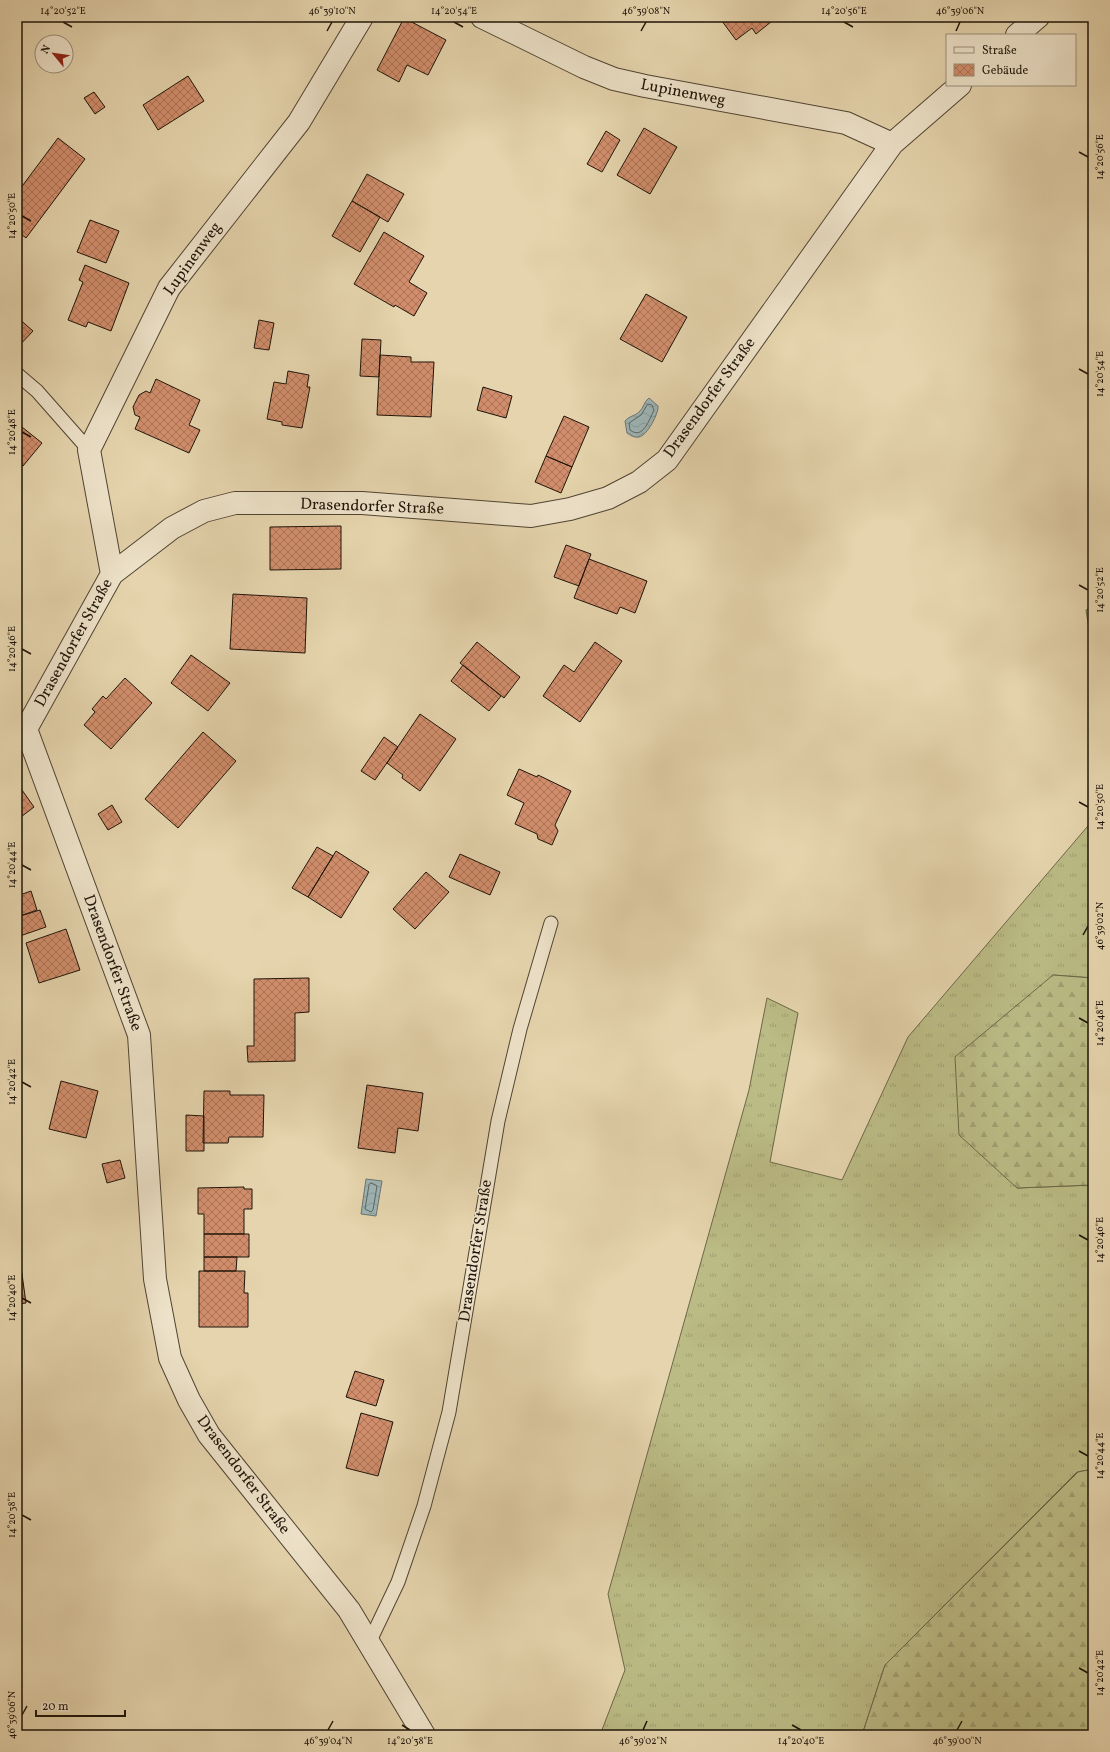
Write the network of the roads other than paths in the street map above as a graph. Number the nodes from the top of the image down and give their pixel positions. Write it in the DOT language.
graph roads {
  1 [pos="362,17"];
  2 [pos="482,17"];
  3 [pos="1038,17"];
  4 [pos="1018,34"];
  5 [pos="959,86"];
  6 [pos="892,144"];
  7 [pos="17,374"];
  8 [pos="89,450"];
  9 [pos="112,574"];
  10 [pos="22,732"];
  11 [pos="551,923"];
  12 [pos="369,1643"];
  13 [pos="424,1735"];
  1 -- 8 [label="street, Lupinenweg"];
  2 -- 6 [label="street, Lupinenweg"];
  3 -- 4 [label="street"];
  5 -- 6 [label="street, Drasendorfer Straße"];
  6 -- 9 [label="street, Drasendorfer Straße"];
  7 -- 8 [label="lane"];
  8 -- 9 [label="street"];
  9 -- 10 [label="street, Drasendorfer Straße"];
  10 -- 12 [label="street, Drasendorfer Straße"];
  11 -- 12 [label="lane, Drasendorfer Straße"];
  12 -- 13 [label="street, Drasendorfer Straße"];
}
